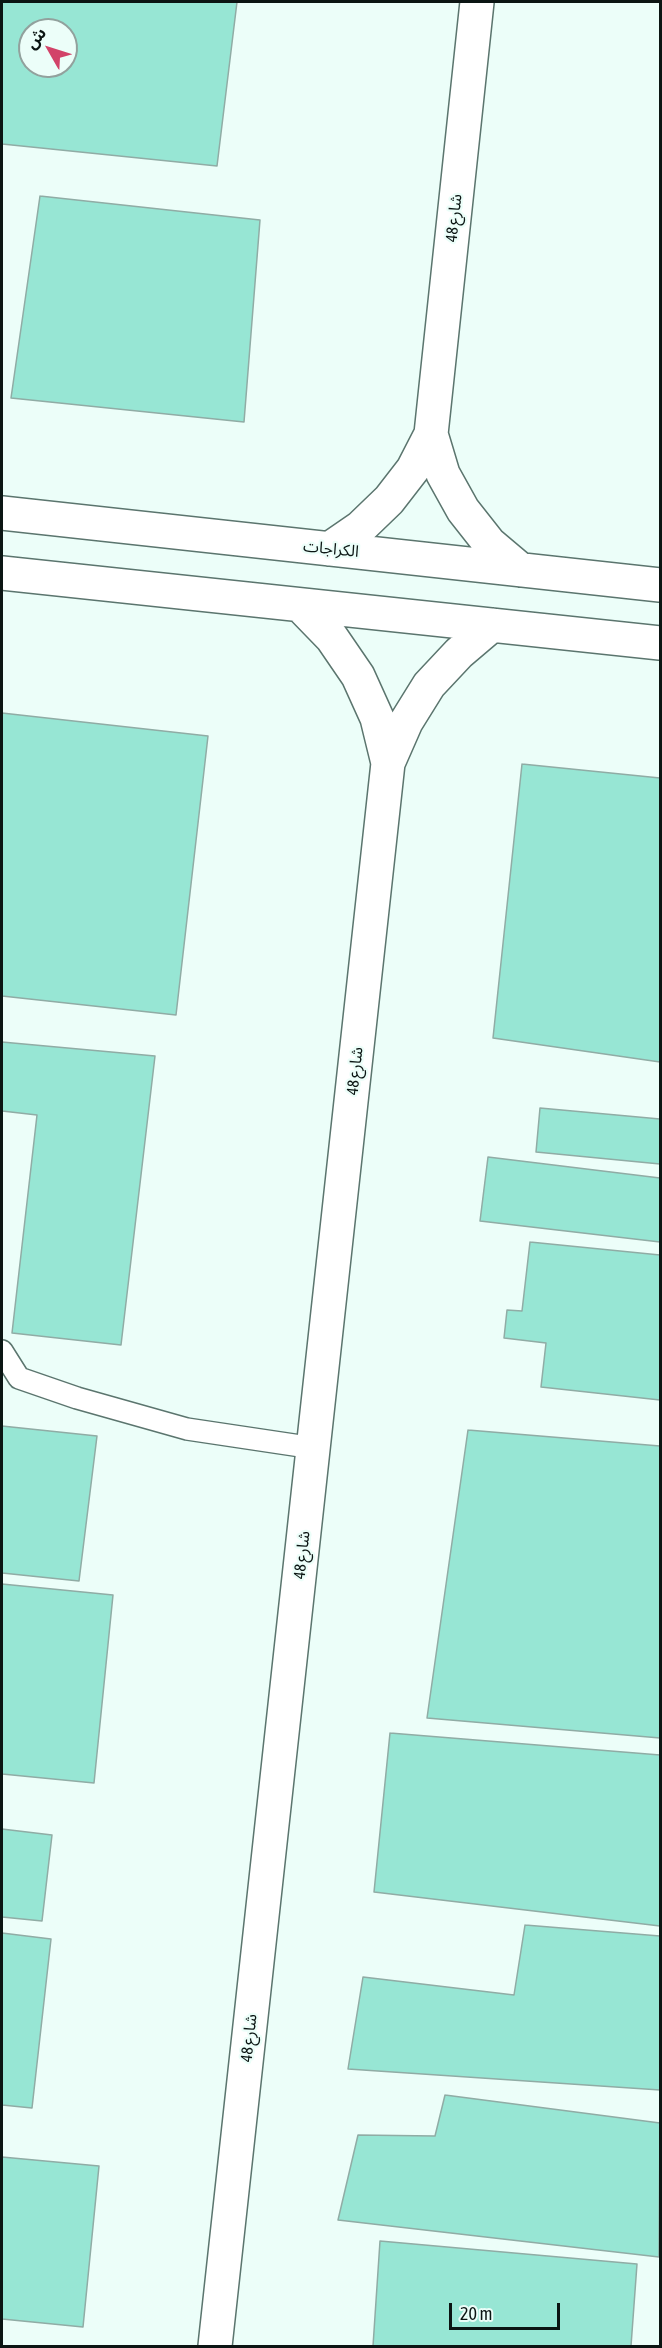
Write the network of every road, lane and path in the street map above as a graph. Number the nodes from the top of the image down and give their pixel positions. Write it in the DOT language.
graph roads {
  1 [pos="477,2"];
  2 [pos="431,434"];
  3 [pos="2,513"];
  4 [pos="329,549"];
  5 [pos="520,570"];
  6 [pos="2,573"];
  7 [pos="660,585"];
  8 [pos="300,604"];
  9 [pos="492,625"];
  10 [pos="660,643"];
  11 [pos="388,763"];
  12 [pos="2,1351"];
  13 [pos="314,1448"];
  14 [pos="215,2346"];
  1 -- 2 [label="street, شارع 48"];
  2 -- 4 [label="street, شارع 48"];
  2 -- 5 [label="street, شارع 48"];
  3 -- 4 [label="street, الكراجات"];
  4 -- 5 [label="street, الكراجات"];
  5 -- 7 [label="street, الكراجات"];
  6 -- 8 [label="street"];
  8 -- 9 [label="street"];
  8 -- 11 [label="street, شارع 48"];
  9 -- 10 [label="street"];
  9 -- 11 [label="street, شارع 48"];
  11 -- 13 [label="street, شارع 48"];
  12 -- 13 [label="lane"];
  13 -- 14 [label="street, شارع 48"];
}
